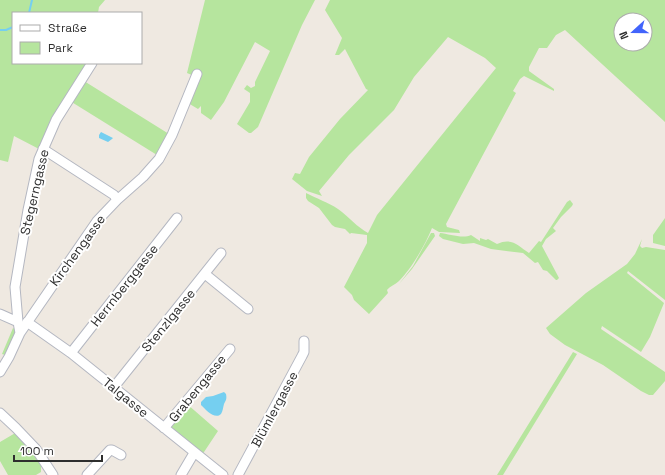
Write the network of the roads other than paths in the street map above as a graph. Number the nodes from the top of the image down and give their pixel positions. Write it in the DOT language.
graph roads {
  1 [pos="91,64"];
  2 [pos="197,74"];
  3 [pos="43,149"];
  4 [pos="117,200"];
  5 [pos="177,218"];
  6 [pos="221,253"];
  7 [pos="205,274"];
  8 [pos="248,309"];
  9 [pos="0,314"];
  10 [pos="22,322"];
  11 [pos="304,341"];
  12 [pos="230,349"];
  13 [pos="71,353"];
  14 [pos="0,372"];
  15 [pos="114,387"];
  16 [pos="0,413"];
  17 [pos="164,428"];
  18 [pos="194,453"];
  19 [pos="121,455"];
  20 [pos="54,475"];
  21 [pos="87,475"];
  22 [pos="180,475"];
  23 [pos="223,475"];
  24 [pos="238,475"];
  1 -- 3 [label="street, Stegerngasse"];
  2 -- 4 [label="street, Kirchengasse"];
  3 -- 4 [label="street"];
  3 -- 10 [label="street, Stegerngasse"];
  4 -- 10 [label="street, Kirchengasse"];
  5 -- 13 [label="street, Herrnberggasse"];
  6 -- 7 [label="street, Stenzlgasse"];
  7 -- 8 [label="street"];
  7 -- 15 [label="street, Stenzlgasse"];
  9 -- 10 [label="street, Talgasse"];
  10 -- 13 [label="street, Talgasse"];
  10 -- 14 [label="street, Kirchengasse"];
  11 -- 24 [label="street, Blümlergasse"];
  12 -- 17 [label="street, Grabengasse"];
  13 -- 15 [label="street, Talgasse"];
  15 -- 17 [label="street, Talgasse"];
  16 -- 20 [label="street"];
  17 -- 18 [label="street, Talgasse"];
  18 -- 22 [label="street"];
  18 -- 23 [label="street, Talgasse"];
  19 -- 21 [label="street"];
}
